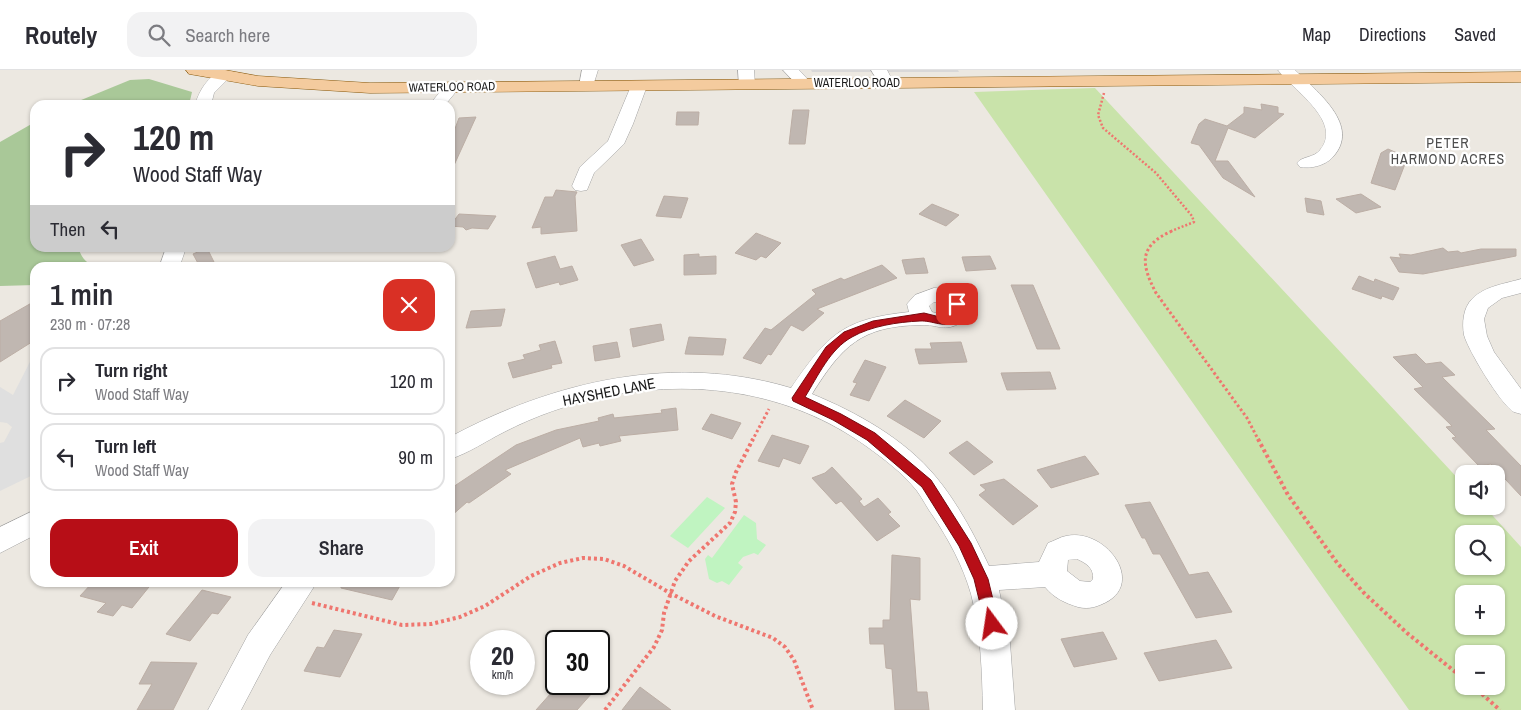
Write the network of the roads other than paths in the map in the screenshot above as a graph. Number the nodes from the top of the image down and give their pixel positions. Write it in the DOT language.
graph roads {
  1 [pos="195,70"];
  2 [pos="791,70"];
  3 [pos="1291,75"];
  4 [pos="223,76"];
  5 [pos="883,76"];
  6 [pos="746,77"];
  7 [pos="1521,77"];
  8 [pos="589,78"];
  9 [pos="804,84"];
  10 [pos="639,86"];
  11 [pos="451,88"];
  12 [pos="204,100"];
  13 [pos="440,100"];
  14 [pos="1306,163"];
  15 [pos="581,186"];
  16 [pos="1521,286"];
  17 [pos="924,317"];
  18 [pos="787,396"];
  19 [pos="1521,404"];
  20 [pos="455,446"];
  21 [pos="30,524"];
  22 [pos="0,541"];
  23 [pos="1053,574"];
  24 [pos="981,579"];
  25 [pos="298,590"];
  26 [pos="224,710"];
  27 [pos="999,710"];
  1 -- 4 [label="main road, WATERLOO ROAD"];
  2 -- 9 [label="street"];
  3 -- 5 [label="main road, WATERLOO ROAD"];
  3 -- 7 [label="main road, WATERLOO ROAD"];
  3 -- 14 [label="street"];
  4 -- 11 [label="main road, WATERLOO ROAD"];
  4 -- 12 [label="street"];
  5 -- 9 [label="main road, WATERLOO ROAD"];
  6 -- 9 [label="main road, WATERLOO ROAD"];
  6 -- 10 [label="main road, WATERLOO ROAD"];
  8 -- 10 [label="main road, WATERLOO ROAD"];
  8 -- 11 [label="main road, WATERLOO ROAD"];
  10 -- 15 [label="street"];
  11 -- 13 [label="street"];
  16 -- 19 [label="street"];
  17 -- 18 [label="street"];
  18 -- 20 [label="street, HAYSHED LANE"];
  18 -- 24 [label="street, HAYSHED LANE"];
  21 -- 22 [label="street"];
  23 -- 24 [label="street"];
  24 -- 27 [label="street, HAYSHED LANE"];
  25 -- 26 [label="street"];
}
